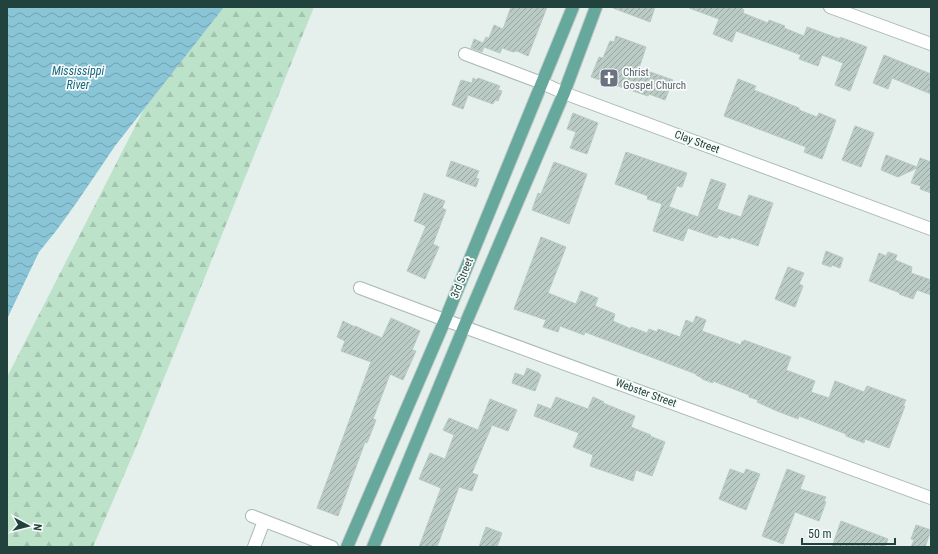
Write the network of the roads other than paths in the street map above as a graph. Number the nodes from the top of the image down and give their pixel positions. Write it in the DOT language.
graph roads {
  1 [pos="573,7"];
  2 [pos="596,7"];
  3 [pos="830,7"];
  4 [pos="931,44"];
  5 [pos="464,54"];
  6 [pos="542,83"];
  7 [pos="564,93"];
  8 [pos="931,229"];
  9 [pos="360,288"];
  10 [pos="445,320"];
  11 [pos="464,327"];
  12 [pos="931,498"];
  13 [pos="254,547"];
  14 [pos="332,547"];
  15 [pos="347,547"];
  16 [pos="373,547"];
  1 -- 6 [label="main road, 3rd Street"];
  2 -- 7 [label="main road, 3rd Street"];
  3 -- 4 [label="street"];
  5 -- 6 [label="street, Clay Street"];
  6 -- 7 [label="street, Clay Street"];
  6 -- 10 [label="main road, 3rd Street"];
  7 -- 8 [label="street, Clay Street"];
  7 -- 11 [label="main road, 3rd Street"];
  9 -- 10 [label="street, Webster Street"];
  10 -- 11 [label="street, Webster Street"];
  10 -- 15 [label="main road, 3rd Street"];
  11 -- 12 [label="street, Webster Street"];
  11 -- 16 [label="main road, 3rd Street"];
  13 -- 14 [label="street"];
}
